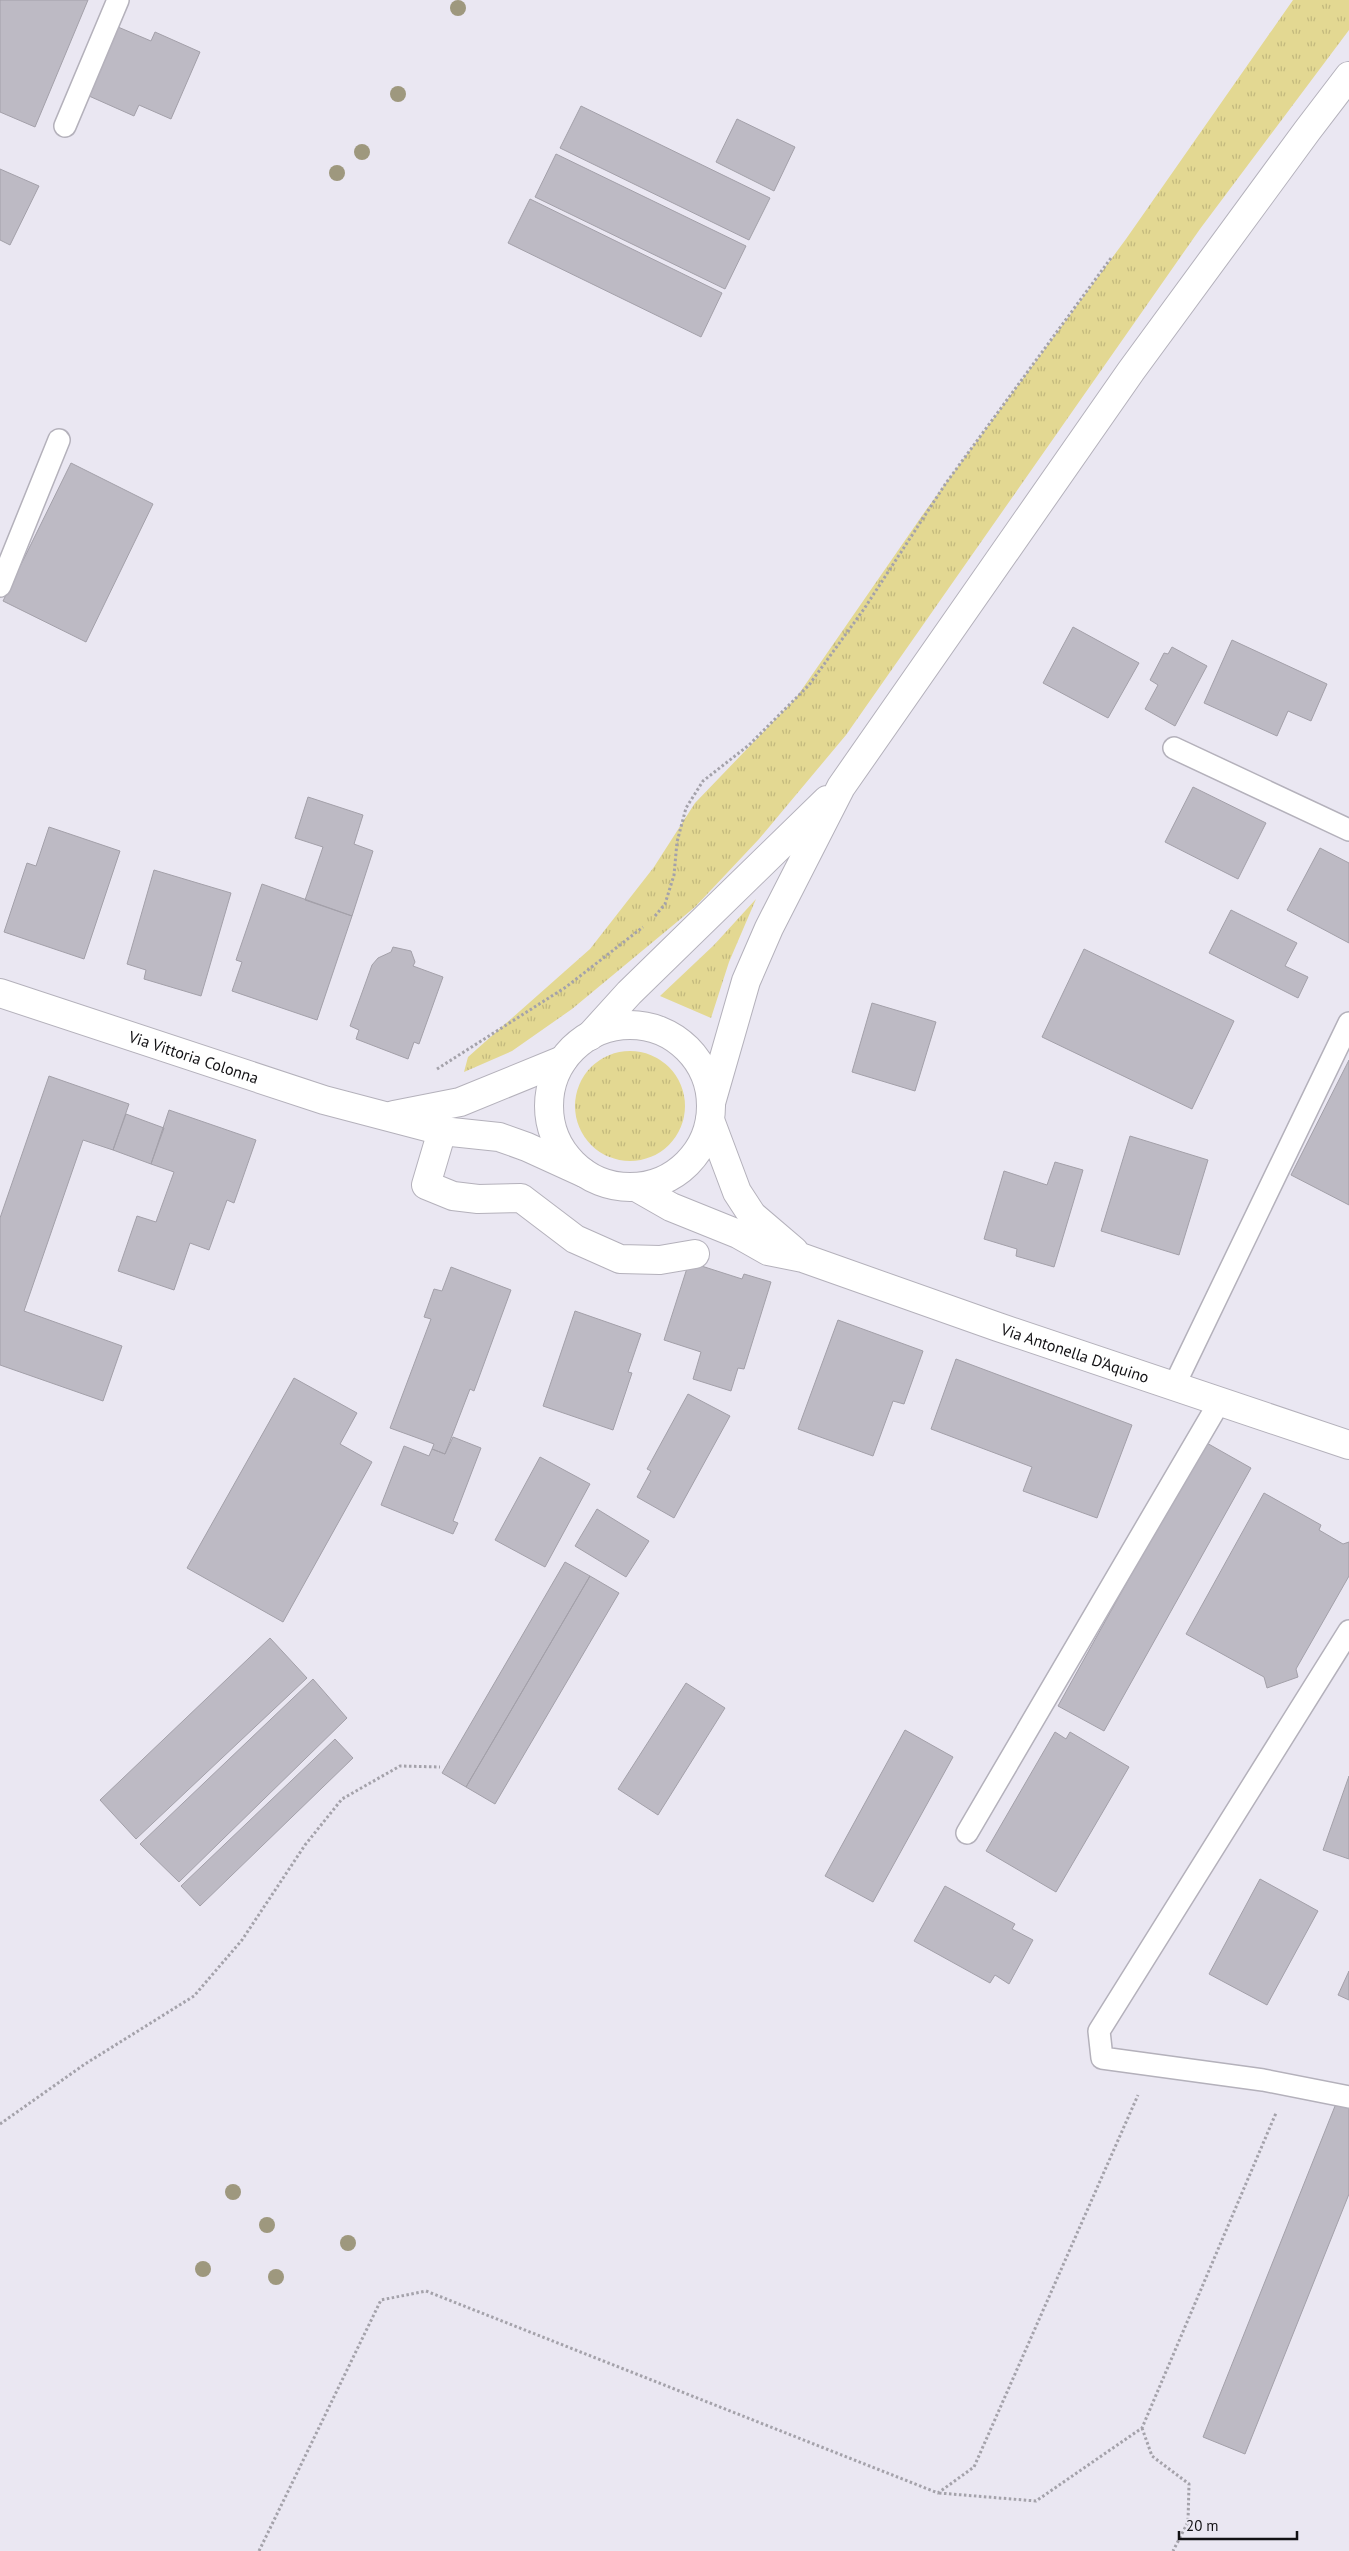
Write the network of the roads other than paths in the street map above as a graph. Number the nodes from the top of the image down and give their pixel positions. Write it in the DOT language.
graph roads {
  1 [pos="118,0"];
  2 [pos="1349,76"];
  3 [pos="65,126"];
  4 [pos="59,440"];
  5 [pos="0,586"];
  6 [pos="1174,748"];
  7 [pos="841,787"];
  8 [pos="1349,830"];
  9 [pos="0,993"];
  10 [pos="1349,1023"];
  11 [pos="590,1036"];
  12 [pos="563,1060"];
  13 [pos="710,1111"];
  14 [pos="387,1116"];
  15 [pos="442,1132"];
  16 [pos="584,1173"];
  17 [pos="636,1187"];
  18 [pos="695,1254"];
  19 [pos="803,1258"];
  20 [pos="1174,1386"];
  21 [pos="1220,1401"];
  22 [pos="1349,1446"];
  23 [pos="1349,1630"];
  24 [pos="967,1834"];
  25 [pos="1349,2097"];
  1 -- 3 [label="lane"];
  2 -- 7 [label="main road"];
  4 -- 5 [label="lane"];
  6 -- 8 [label="lane"];
  7 -- 11 [label="main road"];
  7 -- 13 [label="main road"];
  9 -- 14 [label="main road, Via Vittoria Colonna"];
  10 -- 20 [label="lane"];
  11 -- 12 [label="main road"];
  11 -- 13 [label="main road"];
  12 -- 14 [label="main road, Via Vittoria Colonna"];
  12 -- 16 [label="main road"];
  13 -- 17 [label="main road"];
  13 -- 19 [label="main road, Via Antonella D'Aquino"];
  14 -- 15 [label="main road, Via Vittoria Colonna"];
  15 -- 16 [label="main road, Via Vittoria Colonna"];
  15 -- 18 [label="main road"];
  16 -- 17 [label="main road"];
  17 -- 19 [label="main road, Via Antonella D'Aquino"];
  19 -- 20 [label="main road, Via Antonella D'Aquino"];
  20 -- 21 [label="main road, Via Antonella D'Aquino"];
  21 -- 22 [label="main road, Via Antonella D'Aquino"];
  21 -- 24 [label="lane"];
  23 -- 25 [label="lane"];
}
